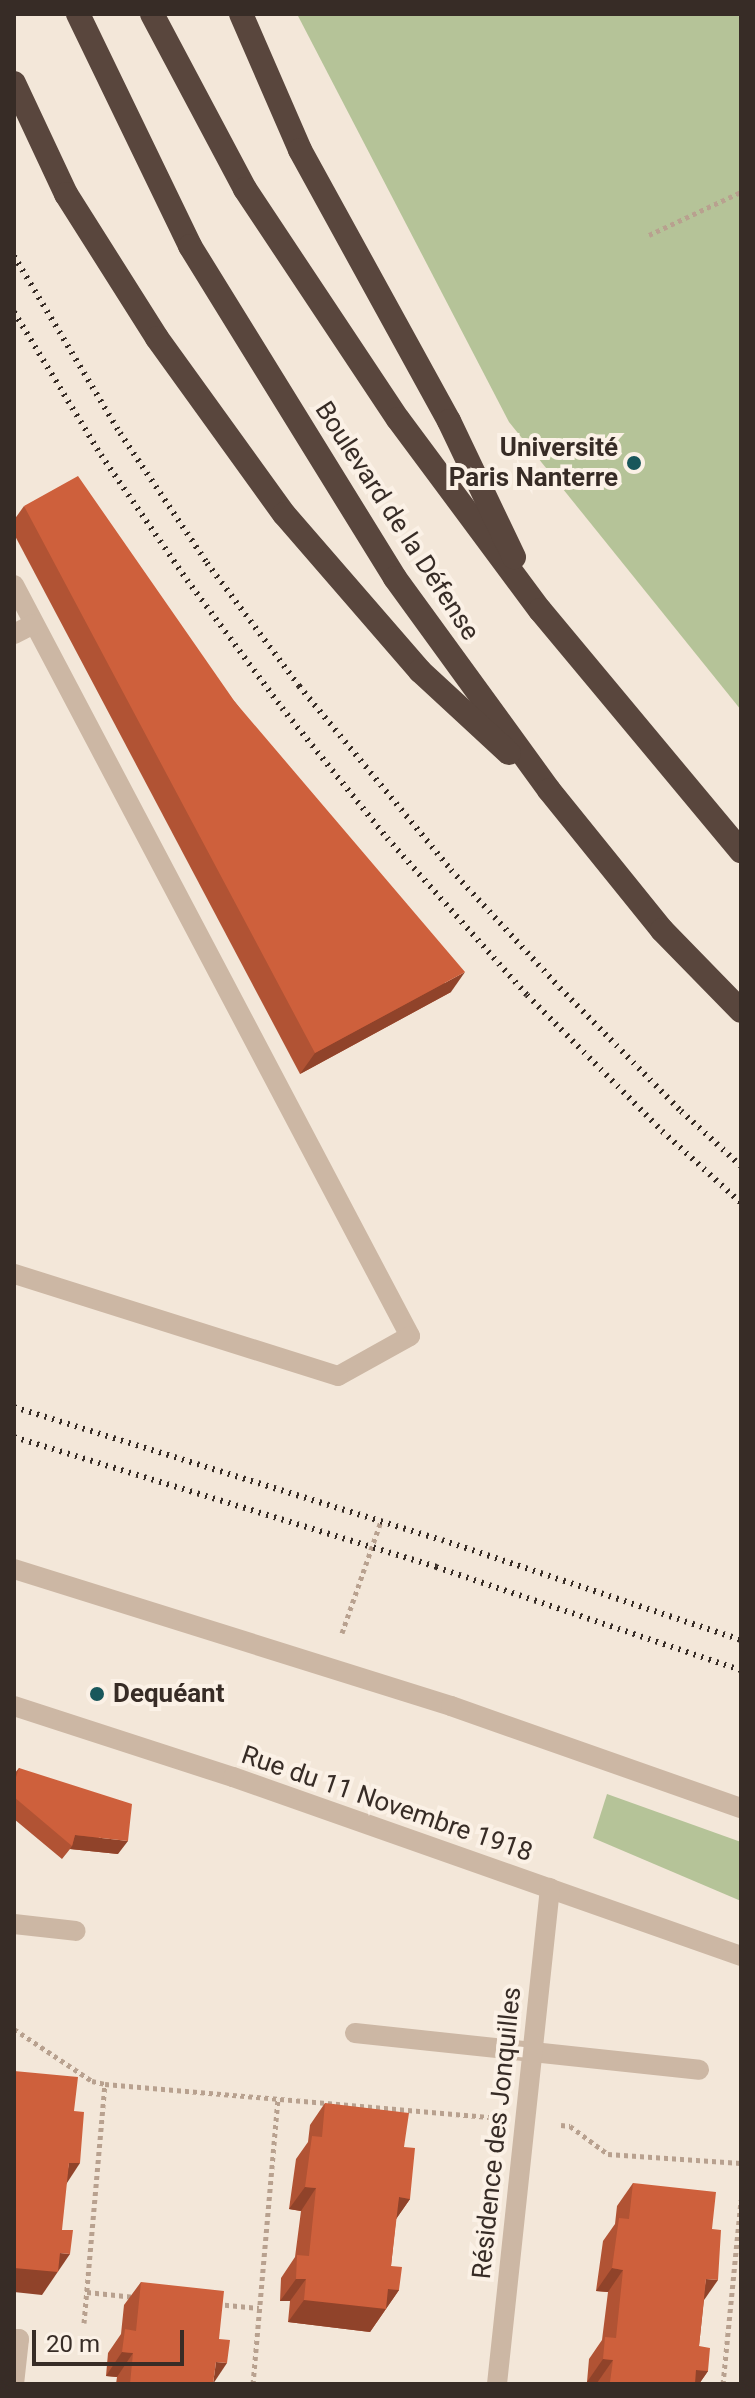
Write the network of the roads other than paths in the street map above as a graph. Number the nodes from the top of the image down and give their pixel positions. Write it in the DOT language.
graph roads {
  1 [pos="78,14"];
  2 [pos="152,14"];
  3 [pos="241,14"];
  4 [pos="14,83"];
  5 [pos="14,585"];
  6 [pos="540,610"];
  7 [pos="34,624"];
  8 [pos="14,634"];
  9 [pos="549,790"];
  10 [pos="741,851"];
  11 [pos="741,1011"];
  12 [pos="14,1274"];
  13 [pos="14,1569"];
  14 [pos="14,1706"];
  15 [pos="741,1808"];
  16 [pos="550,1888"];
  17 [pos="14,1924"];
  18 [pos="76,1931"];
  19 [pos="741,1956"];
  20 [pos="355,2033"];
  21 [pos="532,2052"];
  22 [pos="699,2070"];
  23 [pos="14,2339"];
  24 [pos="14,2384"];
  25 [pos="497,2384"];
  1 -- 9 [label="highway, Boulevard de la Défense"];
  2 -- 6 [label="highway"];
  3 -- 6 [label="highway"];
  4 -- 9 [label="highway"];
  5 -- 7 [label="street"];
  6 -- 10 [label="highway"];
  7 -- 8 [label="street"];
  7 -- 12 [label="street"];
  9 -- 11 [label="highway, Boulevard de la Défense"];
  13 -- 15 [label="street"];
  14 -- 16 [label="street, Rue du 11 Novembre 1918"];
  16 -- 19 [label="street, Rue du 11 Novembre 1918"];
  16 -- 21 [label="street, Résidence des Jonquilles"];
  17 -- 18 [label="street"];
  20 -- 21 [label="street"];
  21 -- 22 [label="street"];
  21 -- 25 [label="street, Résidence des Jonquilles"];
  23 -- 24 [label="street"];
}
